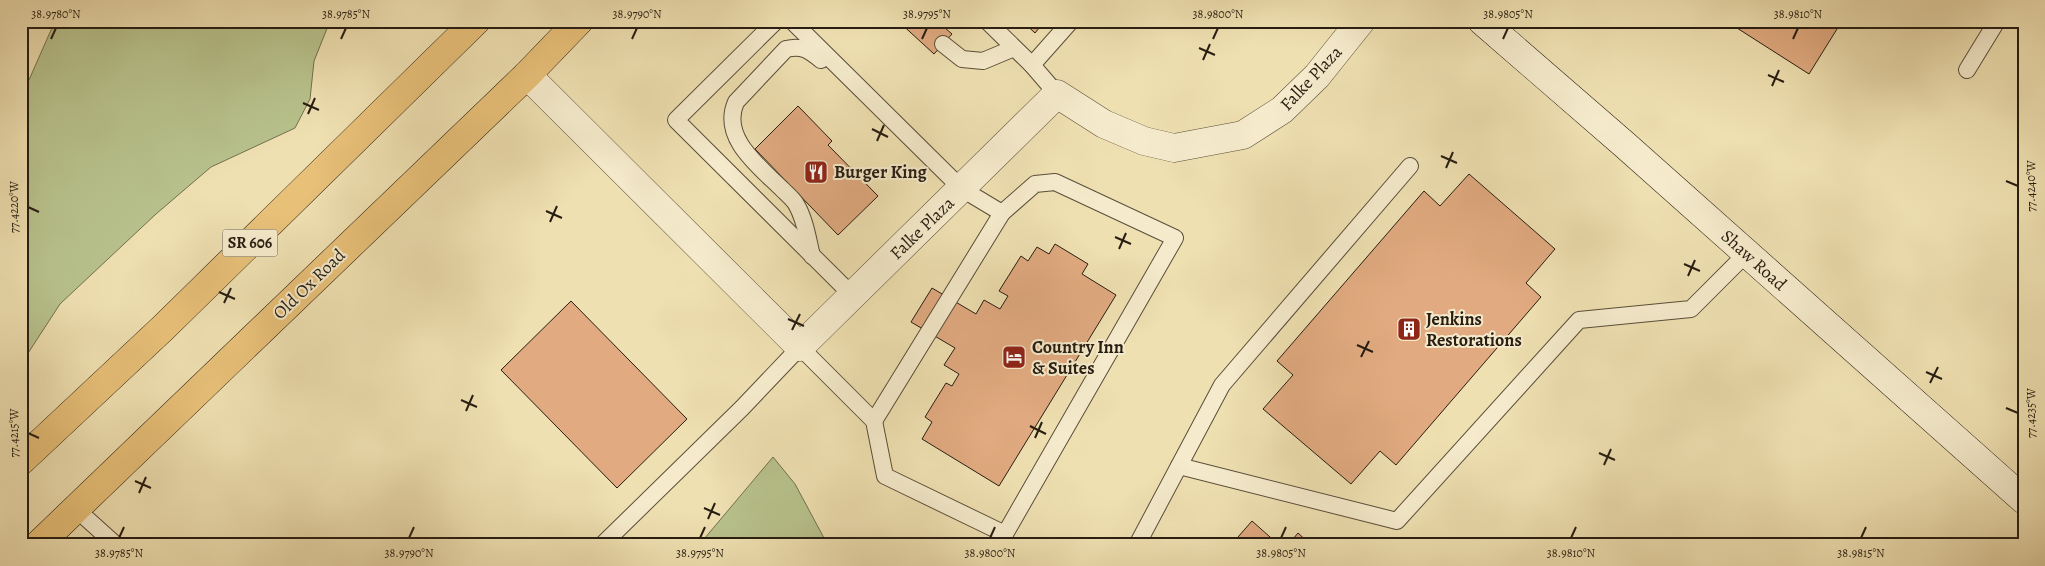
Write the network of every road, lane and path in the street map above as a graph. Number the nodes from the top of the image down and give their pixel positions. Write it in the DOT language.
graph roads {
  1 [pos="476,21"];
  2 [pos="579,21"];
  3 [pos="776,21"];
  4 [pos="792,21"];
  5 [pos="987,21"];
  6 [pos="1071,21"];
  7 [pos="1361,21"];
  8 [pos="1482,21"];
  9 [pos="1997,21"];
  10 [pos="943,44"];
  11 [pos="1014,48"];
  12 [pos="1032,65"];
  13 [pos="1967,70"];
  14 [pos="527,75"];
  15 [pos="1057,94"];
  16 [pos="899,126"];
  17 [pos="1410,166"];
  18 [pos="962,189"];
  19 [pos="1002,213"];
  20 [pos="1747,254"];
  21 [pos="812,256"];
  22 [pos="852,295"];
  23 [pos="800,347"];
  24 [pos="874,421"];
  25 [pos="21,461"];
  26 [pos="1179,466"];
  27 [pos="2024,500"];
  28 [pos="75,508"];
  29 [pos="38,545"];
  30 [pos="116,545"];
  31 [pos="602,545"];
  32 [pos="1137,545"];
  1 -- 25 [label="main road, SR 606"];
  2 -- 14 [label="main road, Old Ox Road"];
  3 -- 21 [label="lane"];
  4 -- 16 [label="lane"];
  5 -- 11 [label="lane"];
  6 -- 12 [label="lane"];
  7 -- 15 [label="street, Falke Plaza"];
  8 -- 20 [label="street, Shaw Road"];
  9 -- 13 [label="lane"];
  10 -- 11 [label="lane"];
  11 -- 12 [label="lane"];
  12 -- 15 [label="lane"];
  14 -- 23 [label="street"];
  14 -- 28 [label="main road, Old Ox Road"];
  15 -- 18 [label="street, Falke Plaza"];
  16 -- 18 [label="lane"];
  16 -- 21 [label="lane"];
  17 -- 26 [label="lane"];
  18 -- 19 [label="lane"];
  18 -- 22 [label="street, Falke Plaza"];
  19 -- 24 [label="lane"];
  19 -- 24 [label="lane"];
  20 -- 26 [label="lane"];
  20 -- 27 [label="street, Shaw Road"];
  21 -- 22 [label="lane"];
  22 -- 23 [label="street, Falke Plaza"];
  23 -- 24 [label="lane"];
  23 -- 31 [label="lane"];
  26 -- 32 [label="lane"];
  28 -- 29 [label="main road, Old Ox Road"];
  28 -- 30 [label="lane"];
}
